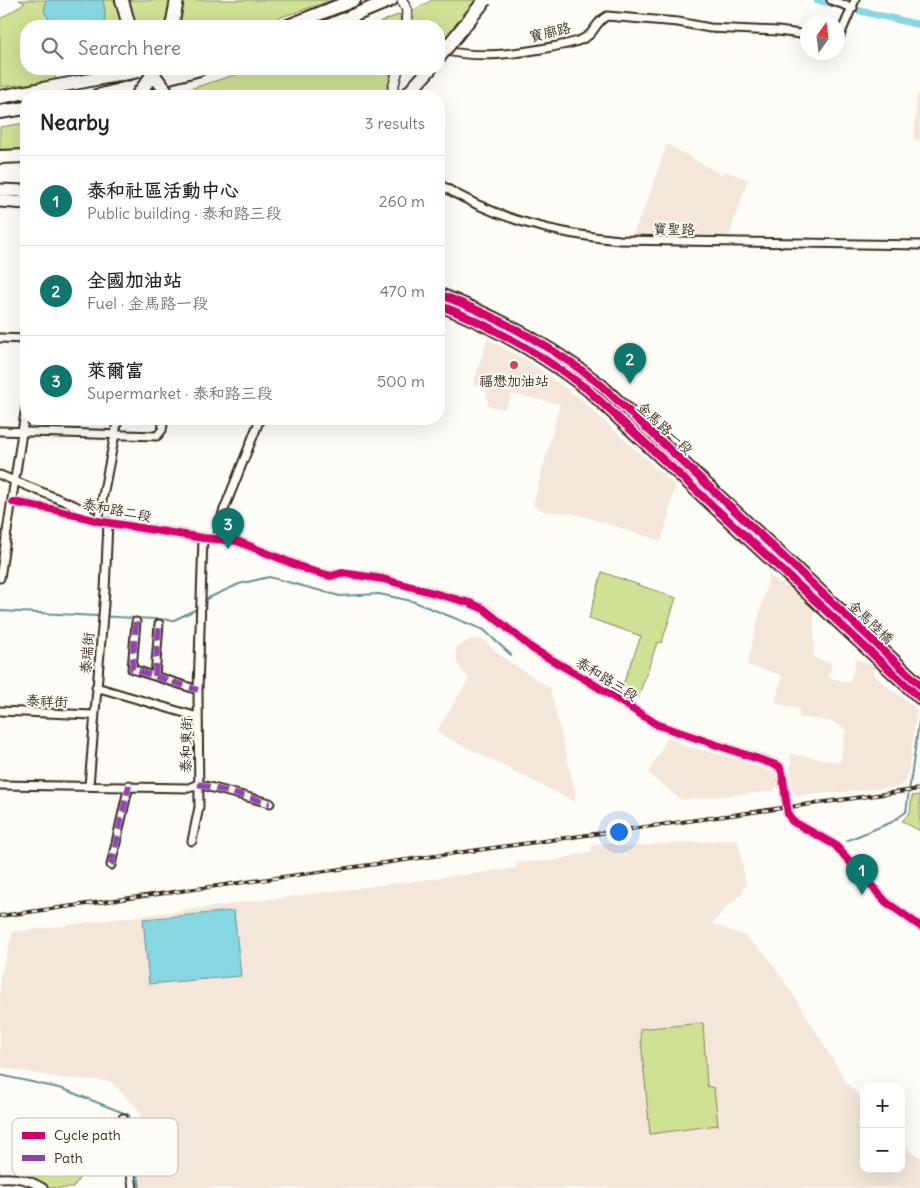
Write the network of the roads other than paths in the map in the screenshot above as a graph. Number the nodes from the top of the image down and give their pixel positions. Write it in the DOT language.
graph roads {
  1 [pos="122,0"];
  2 [pos="177,0"];
  3 [pos="354,0"];
  4 [pos="391,0"];
  5 [pos="402,0"];
  6 [pos="485,0"];
  7 [pos="831,0"];
  8 [pos="855,0"];
  9 [pos="853,8"];
  10 [pos="127,20"];
  11 [pos="173,20"];
  12 [pos="303,20"];
  13 [pos="343,20"];
  14 [pos="406,20"];
  15 [pos="845,25"];
  16 [pos="800,34"];
  17 [pos="445,50"];
  18 [pos="445,50"];
  19 [pos="117,75"];
  20 [pos="153,75"];
  21 [pos="154,75"];
  22 [pos="177,75"];
  23 [pos="396,75"];
  24 [pos="425,75"];
  25 [pos="37,90"];
  26 [pos="120,90"];
  27 [pos="141,90"];
  28 [pos="165,90"];
  29 [pos="393,90"];
  30 [pos="411,90"];
  31 [pos="20,93"];
  32 [pos="0,97"];
  33 [pos="20,109"];
  34 [pos="0,112"];
  35 [pos="20,156"];
  36 [pos="0,157"];
  37 [pos="445,187"];
  38 [pos="0,190"];
  39 [pos="20,191"];
  40 [pos="0,201"];
  41 [pos="20,203"];
  42 [pos="920,245"];
  43 [pos="445,297"];
  44 [pos="445,308"];
  45 [pos="0,338"];
  46 [pos="20,339"];
  47 [pos="23,425"];
  48 [pos="116,425"];
  49 [pos="163,425"];
  50 [pos="258,425"];
  51 [pos="0,431"];
  52 [pos="22,432"];
  53 [pos="114,434"];
  54 [pos="0,475"];
  55 [pos="15,482"];
  56 [pos="13,502"];
  57 [pos="98,520"];
  58 [pos="108,522"];
  59 [pos="203,538"];
  60 [pos="217,539"];
  61 [pos="0,578"];
  62 [pos="823,601"];
  63 [pos="136,622"];
  64 [pos="159,624"];
  65 [pos="155,676"];
  66 [pos="920,685"];
  67 [pos="96,687"];
  68 [pos="198,690"];
  69 [pos="920,698"];
  70 [pos="0,711"];
  71 [pos="93,715"];
  72 [pos="198,717"];
  73 [pos="198,784"];
  74 [pos="0,785"];
  75 [pos="129,785"];
  76 [pos="89,786"];
  77 [pos="270,804"];
  78 [pos="192,841"];
  79 [pos="111,865"];
  80 [pos="920,926"];
  81 [pos="0,1178"];
  82 [pos="43,1188"];
  1 -- 10 [label="highway"];
  2 -- 11 [label="highway"];
  3 -- 12 [label="highway"];
  4 -- 13 [label="highway"];
  5 -- 14 [label="street"];
  6 -- 17 [label="highway, bridge"];
  7 -- 9 [label="street"];
  8 -- 9 [label="street"];
  9 -- 15 [label="street"];
  16 -- 18 [label="street, 寶廍路"];
  19 -- 25 [label="highway"];
  20 -- 27 [label="highway, bridge"];
  21 -- 28 [label="highway, bridge"];
  22 -- 26 [label="highway, bridge"];
  23 -- 29 [label="street"];
  24 -- 30 [label="highway"];
  31 -- 32 [label="highway"];
  33 -- 34 [label="highway"];
  35 -- 36 [label="highway"];
  37 -- 42 [label="street, 寶聖路"];
  38 -- 39 [label="main road"];
  40 -- 41 [label="main road"];
  43 -- 62 [label="main road, 金馬路一段"];
  44 -- 62 [label="main road, 金馬路一段"];
  45 -- 46 [label="street"];
  47 -- 52 [label="street"];
  48 -- 53 [label="street"];
  49 -- 53 [label="street"];
  50 -- 60 [label="street"];
  51 -- 52 [label="street"];
  52 -- 53 [label="street"];
  52 -- 55 [label="street"];
  53 -- 57 [label="street"];
  54 -- 55 [label="street, 泰和路二段"];
  55 -- 56 [label="street"];
  55 -- 57 [label="street, 泰和路二段"];
  56 -- 57 [label="street, 泰和路二段"];
  56 -- 61 [label="street"];
  57 -- 58 [label="street, 泰和路二段"];
  58 -- 59 [label="street, 泰和路二段"];
  58 -- 67 [label="street, 泰瑞街"];
  59 -- 60 [label="street, 泰和路二段"];
  59 -- 68 [label="street, 泰和東街"];
  60 -- 80 [label="street, 泰和路三段"];
  62 -- 66 [label="main road, 金馬陸橋"];
  62 -- 69 [label="main road, 金馬陸橋"];
  63 -- 65 [label="street"];
  64 -- 65 [label="street"];
  65 -- 68 [label="street"];
  67 -- 71 [label="street, 泰瑞街"];
  67 -- 72 [label="street"];
  68 -- 72 [label="street, 泰和東街"];
  70 -- 71 [label="street, 泰祥街"];
  71 -- 76 [label="street, 泰瑞街"];
  72 -- 73 [label="street, 泰和東街"];
  73 -- 75 [label="street, 泰和東街"];
  73 -- 77 [label="street"];
  73 -- 78 [label="street"];
  74 -- 76 [label="street, 泰和東街"];
  75 -- 76 [label="street, 泰和東街"];
  75 -- 79 [label="street"];
  81 -- 82 [label="street"];
}
